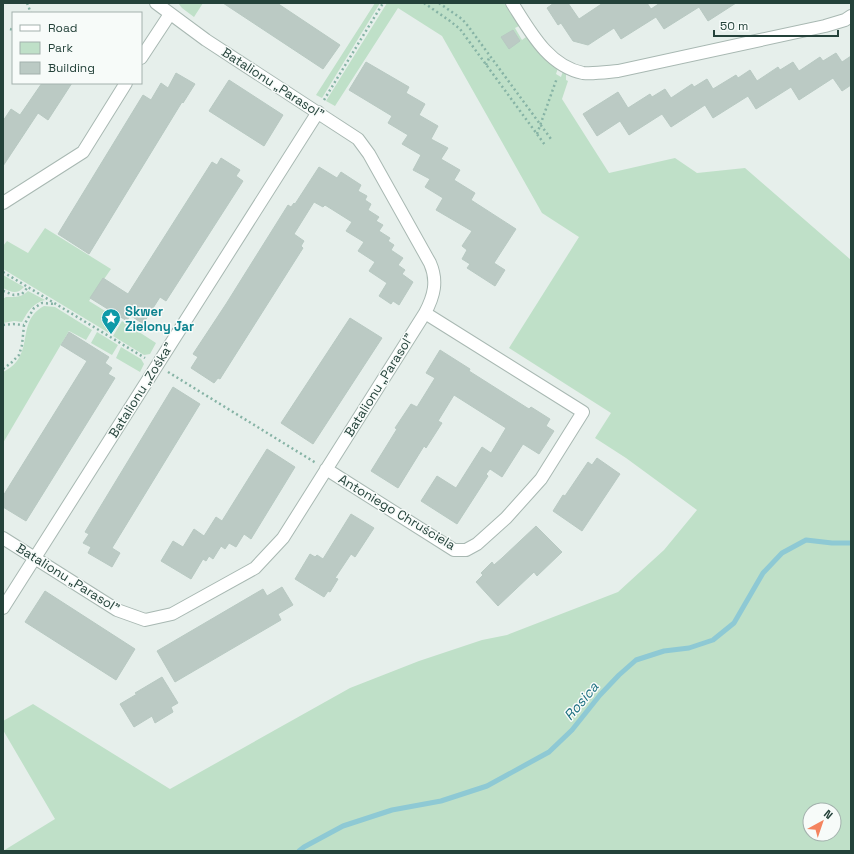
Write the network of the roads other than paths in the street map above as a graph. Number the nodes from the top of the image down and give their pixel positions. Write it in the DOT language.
graph roads {
  1 [pos="156,3"];
  2 [pos="512,3"];
  3 [pos="170,14"];
  4 [pos="851,16"];
  5 [pos="142,56"];
  6 [pos="125,84"];
  7 [pos="320,107"];
  8 [pos="3,203"];
  9 [pos="425,313"];
  10 [pos="326,469"];
  11 [pos="3,538"];
  12 [pos="34,558"];
  13 [pos="3,608"];
  1 -- 3 [label="street, Batalionu „Parasol”"];
  2 -- 4 [label="street"];
  3 -- 5 [label="street"];
  3 -- 7 [label="street, Batalionu „Parasol”"];
  6 -- 8 [label="street"];
  7 -- 9 [label="street, Batalionu „Parasol”"];
  7 -- 12 [label="street, Batalionu „Zośka”"];
  9 -- 10 [label="street, Batalionu „Parasol”"];
  9 -- 10 [label="street, Antoniego Chruściela"];
  10 -- 12 [label="street, Batalionu „Parasol”"];
  11 -- 12 [label="street, Batalionu „Parasol”"];
  12 -- 13 [label="street, Batalionu „Zośka”"];
}
